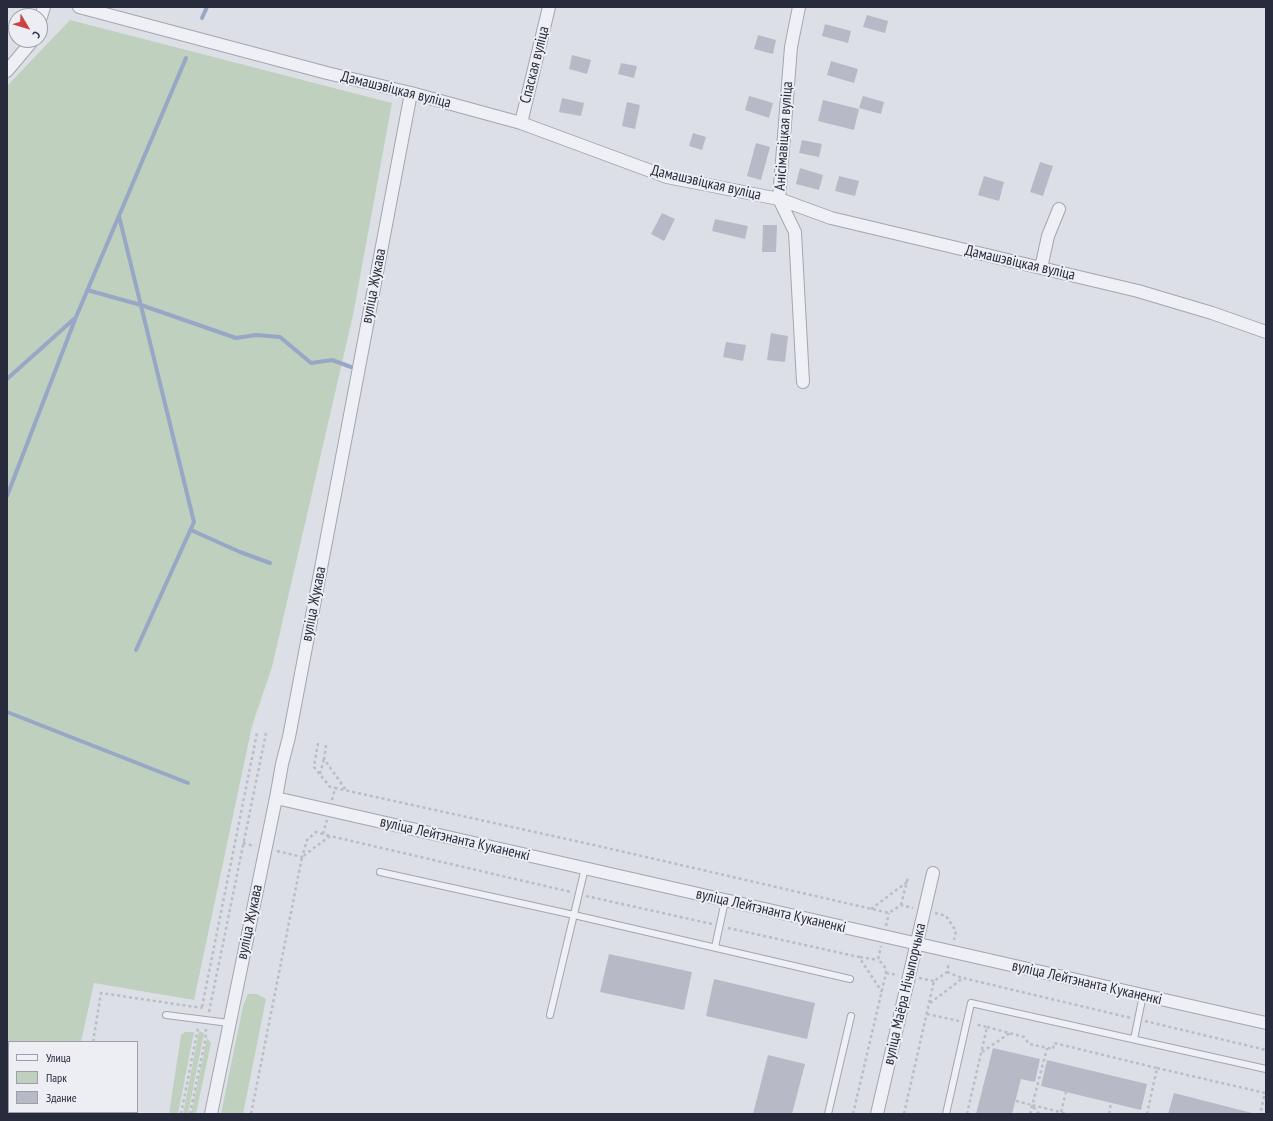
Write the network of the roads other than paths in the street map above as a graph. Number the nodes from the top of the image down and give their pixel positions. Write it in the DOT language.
graph roads {
  1 [pos="79,7"];
  2 [pos="549,7"];
  3 [pos="799,7"];
  4 [pos="26,48"];
  5 [pos="7,72"];
  6 [pos="411,93"];
  7 [pos="520,123"];
  8 [pos="779,199"];
  9 [pos="1059,209"];
  10 [pos="1041,268"];
  11 [pos="1266,332"];
  12 [pos="803,382"];
  13 [pos="276,798"];
  14 [pos="585,868"];
  15 [pos="380,872"];
  16 [pos="933,874"];
  17 [pos="725,901"];
  18 [pos="574,915"];
  19 [pos="916,943"];
  20 [pos="715,947"];
  21 [pos="850,978"];
  22 [pos="1143,995"];
  23 [pos="166,1015"];
  24 [pos="550,1015"];
  25 [pos="851,1016"];
  26 [pos="1266,1023"];
  27 [pos="229,1024"];
  28 [pos="1134,1039"];
  29 [pos="1266,1069"];
  30 [pos="211,1114"];
  31 [pos="828,1114"];
  32 [pos="877,1114"];
  33 [pos="946,1114"];
  1 -- 6 [label="street, Дамашэвіцкая вуліца"];
  2 -- 7 [label="street, Спаская вуліца"];
  3 -- 8 [label="street, Анісімавіцкая вуліца"];
  4 -- 5 [label="street"];
  6 -- 7 [label="street, Дамашэвіцкая вуліца"];
  6 -- 13 [label="street, вуліца Жукава"];
  7 -- 8 [label="street, Дамашэвіцкая вуліца"];
  8 -- 10 [label="street, Дамашэвіцкая вуліца"];
  8 -- 12 [label="street, Анісімавіцкая вуліца"];
  9 -- 10 [label="street"];
  10 -- 11 [label="street, Дамашэвіцкая вуліца"];
  13 -- 14 [label="street, вуліца Лейтэнанта Куканенкі"];
  13 -- 27 [label="street, вуліца Жукава"];
  14 -- 17 [label="street, вуліца Лейтэнанта Куканенкі"];
  14 -- 18 [label="lane"];
  15 -- 18 [label="lane"];
  16 -- 19 [label="street, вуліца Маёра Нічыпорчыка"];
  17 -- 19 [label="street, вуліца Лейтэнанта Куканенкі"];
  17 -- 20 [label="lane"];
  18 -- 20 [label="lane"];
  18 -- 24 [label="lane"];
  19 -- 22 [label="street, вуліца Лейтэнанта Куканенкі"];
  19 -- 32 [label="street, вуліца Маёра Нічыпорчыка"];
  20 -- 21 [label="lane"];
  22 -- 26 [label="street, вуліца Лейтэнанта Куканенкі"];
  22 -- 28 [label="lane"];
  23 -- 27 [label="lane"];
  25 -- 31 [label="lane"];
  27 -- 30 [label="street, вуліца Жукава"];
  28 -- 29 [label="lane"];
  28 -- 33 [label="lane"];
}
